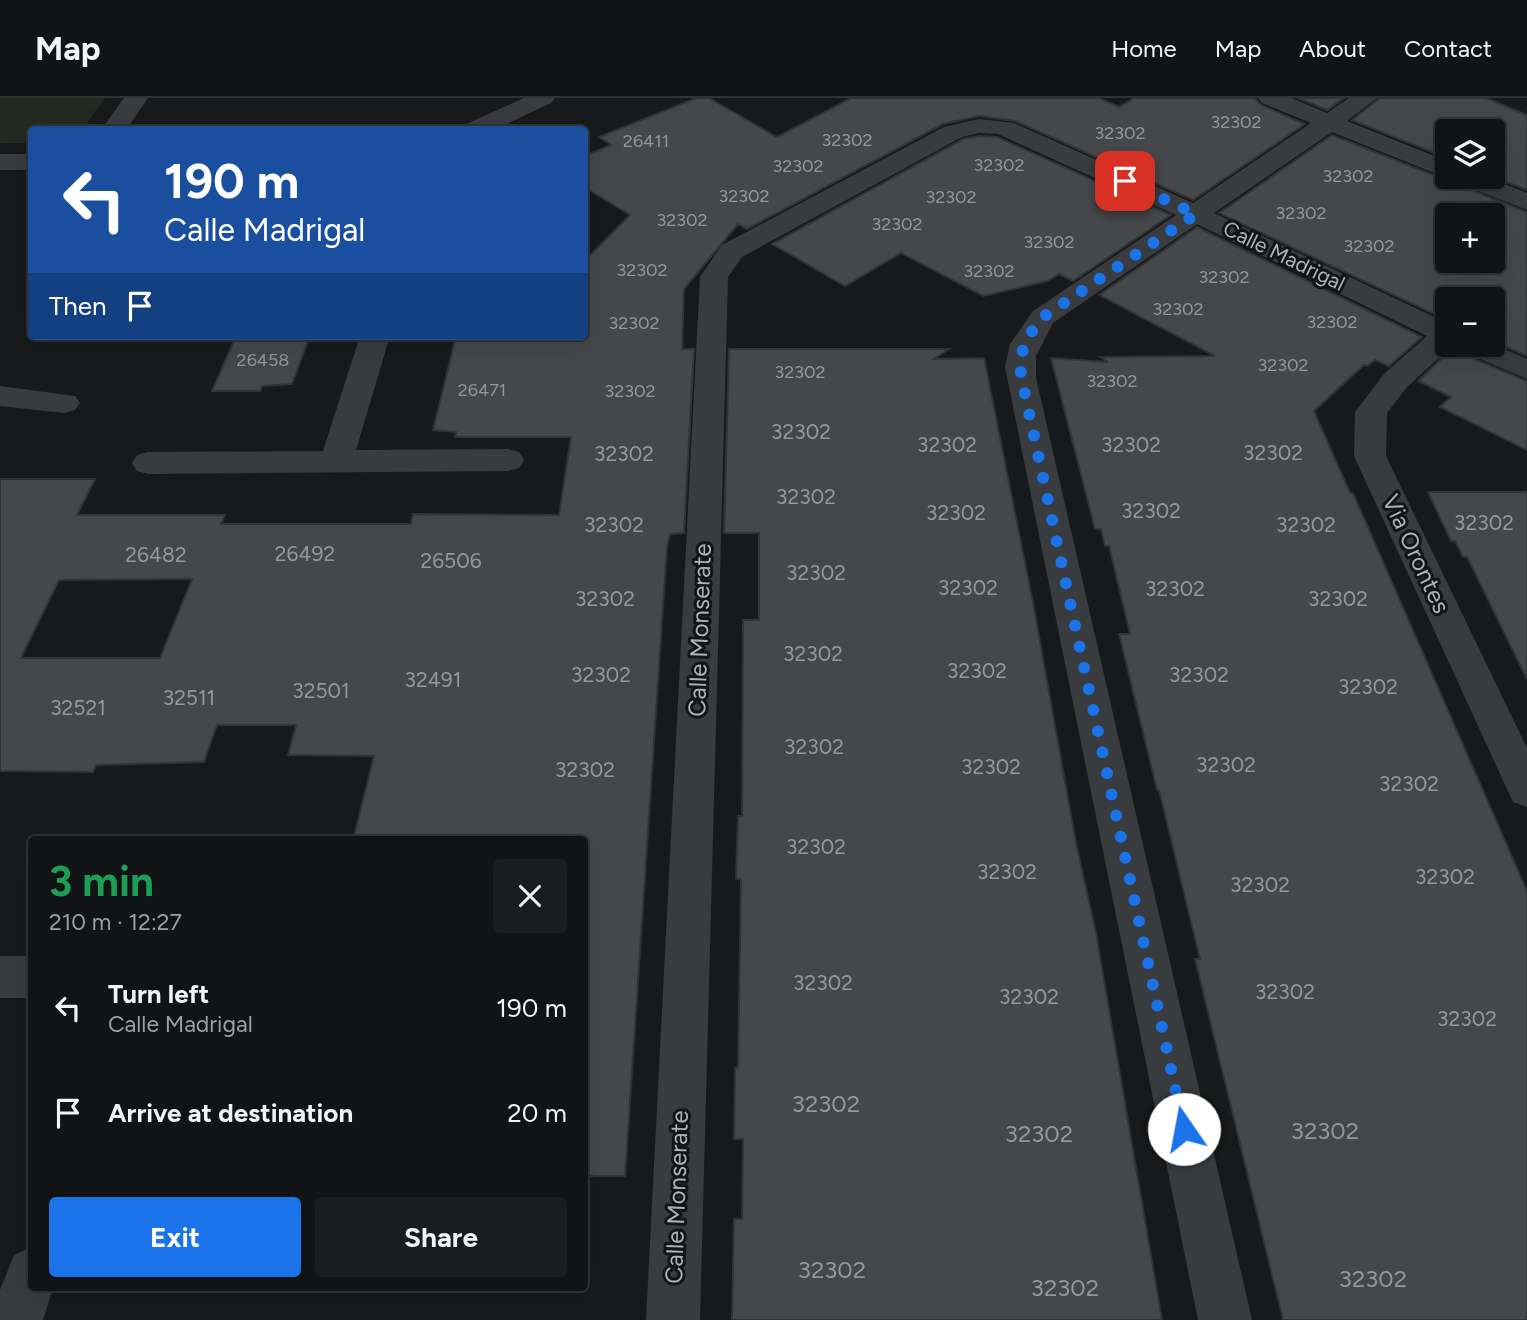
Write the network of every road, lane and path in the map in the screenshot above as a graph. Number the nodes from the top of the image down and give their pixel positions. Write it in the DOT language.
graph roads {
  1 [pos="136,98"];
  2 [pos="543,98"];
  3 [pos="1270,98"];
  4 [pos="1365,98"];
  5 [pos="1329,122"];
  6 [pos="117,126"];
  7 [pos="482,126"];
  8 [pos="1005,128"];
  9 [pos="0,162"];
  10 [pos="28,162"];
  11 [pos="1435,165"];
  12 [pos="1495,189"];
  13 [pos="1527,202"];
  14 [pos="1196,214"];
  15 [pos="1435,328"];
  16 [pos="374,340"];
  17 [pos="1435,345"];
  18 [pos="1498,357"];
  19 [pos="1527,370"];
  20 [pos="0,396"];
  21 [pos="64,403"];
  22 [pos="508,460"];
  23 [pos="336,462"];
  24 [pos="148,463"];
  25 [pos="1527,790"];
  26 [pos="0,977"];
  27 [pos="28,977"];
  28 [pos="28,1285"];
  29 [pos="16,1320"];
  30 [pos="673,1320"];
  31 [pos="1225,1320"];
  1 -- 6 [label="street"];
  2 -- 7 [label="street"];
  3 -- 5 [label="street"];
  4 -- 5 [label="street"];
  5 -- 11 [label="street"];
  5 -- 14 [label="street"];
  8 -- 14 [label="street, Calle Madrigal"];
  8 -- 30 [label="street, Calle Monserate"];
  9 -- 10 [label="street"];
  12 -- 13 [label="street"];
  14 -- 15 [label="street, Calle Madrigal"];
  14 -- 31 [label="street"];
  16 -- 23 [label="street"];
  17 -- 25 [label="street, Via Orontes"];
  18 -- 19 [label="street"];
  20 -- 21 [label="street"];
  22 -- 23 [label="street"];
  23 -- 24 [label="street"];
  26 -- 27 [label="street"];
  28 -- 29 [label="street"];
}
